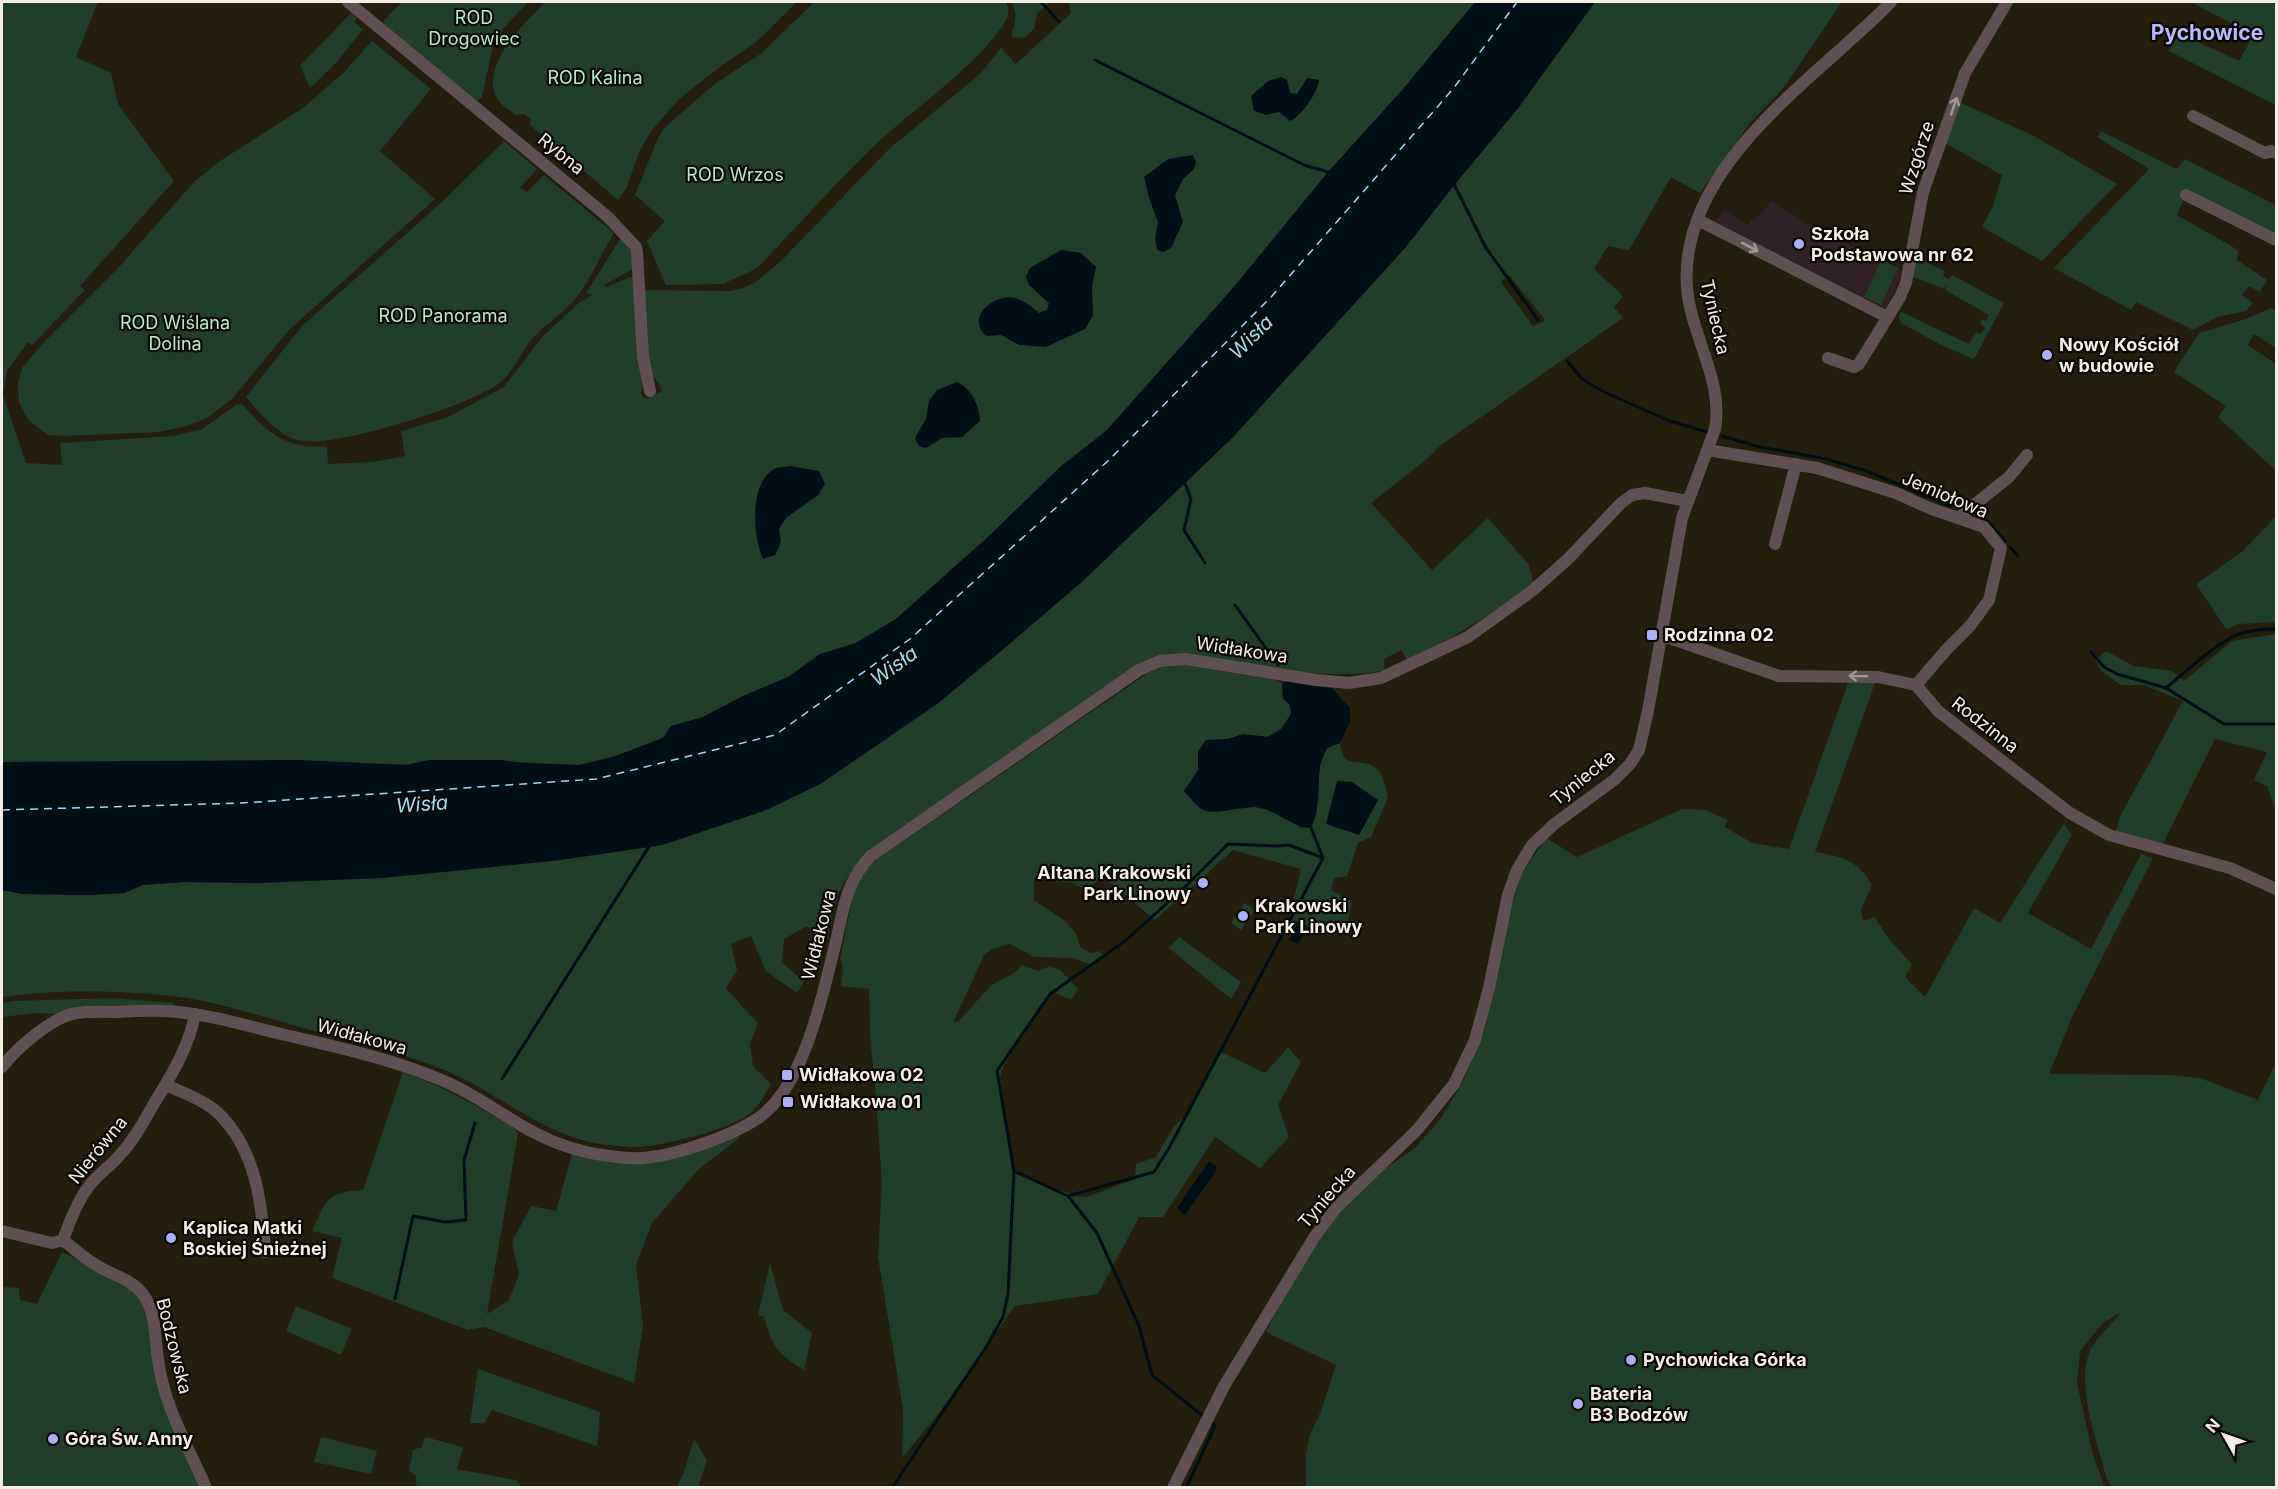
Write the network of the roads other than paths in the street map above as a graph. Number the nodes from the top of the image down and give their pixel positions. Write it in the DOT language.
graph roads {
  1 [pos="348,2"];
  2 [pos="1891,2"];
  3 [pos="2007,2"];
  4 [pos="2193,116"];
  5 [pos="2277,153"];
  6 [pos="2186,195"];
  7 [pos="1698,220"];
  8 [pos="2277,240"];
  9 [pos="1887,317"];
  10 [pos="1828,358"];
  11 [pos="650,391"];
  12 [pos="1707,450"];
  13 [pos="2027,455"];
  14 [pos="1796,464"];
  15 [pos="1687,501"];
  16 [pos="1959,517"];
  17 [pos="1775,544"];
  18 [pos="1661,635"];
  19 [pos="1916,685"];
  20 [pos="2277,889"];
  21 [pos="195,1014"];
  22 [pos="4,1061"];
  23 [pos="166,1084"];
  24 [pos="2,1231"];
  25 [pos="63,1240"];
  26 [pos="265,1252"];
  27 [pos="206,1488"];
  28 [pos="1173,1488"];
  1 -- 11 [label="street, Rybna"];
  2 -- 7 [label="street, Tyniecka"];
  9 -- 3 [label="street, Wzgórze, one-way"];
  4 -- 5 [label="street"];
  6 -- 8 [label="street"];
  7 -- 9 [label="street, one-way"];
  7 -- 12 [label="street, Tyniecka"];
  9 -- 10 [label="street, Wzgórze"];
  12 -- 14 [label="street, Jemiołowa"];
  12 -- 15 [label="street, Tyniecka"];
  13 -- 16 [label="street"];
  14 -- 16 [label="street, Jemiołowa"];
  14 -- 17 [label="street"];
  15 -- 18 [label="street, Tyniecka"];
  15 -- 21 [label="street, Widłakowa"];
  16 -- 19 [label="street, Jemiołowa"];
  19 -- 18 [label="street, one-way"];
  18 -- 28 [label="street, Tyniecka"];
  19 -- 20 [label="street, Rodzinna"];
  21 -- 22 [label="street, Widłakowa"];
  21 -- 23 [label="street, Nierówna"];
  23 -- 25 [label="street, Nierówna"];
  23 -- 26 [label="street"];
  24 -- 25 [label="street"];
  25 -- 27 [label="street, Bodzowska"];
}
